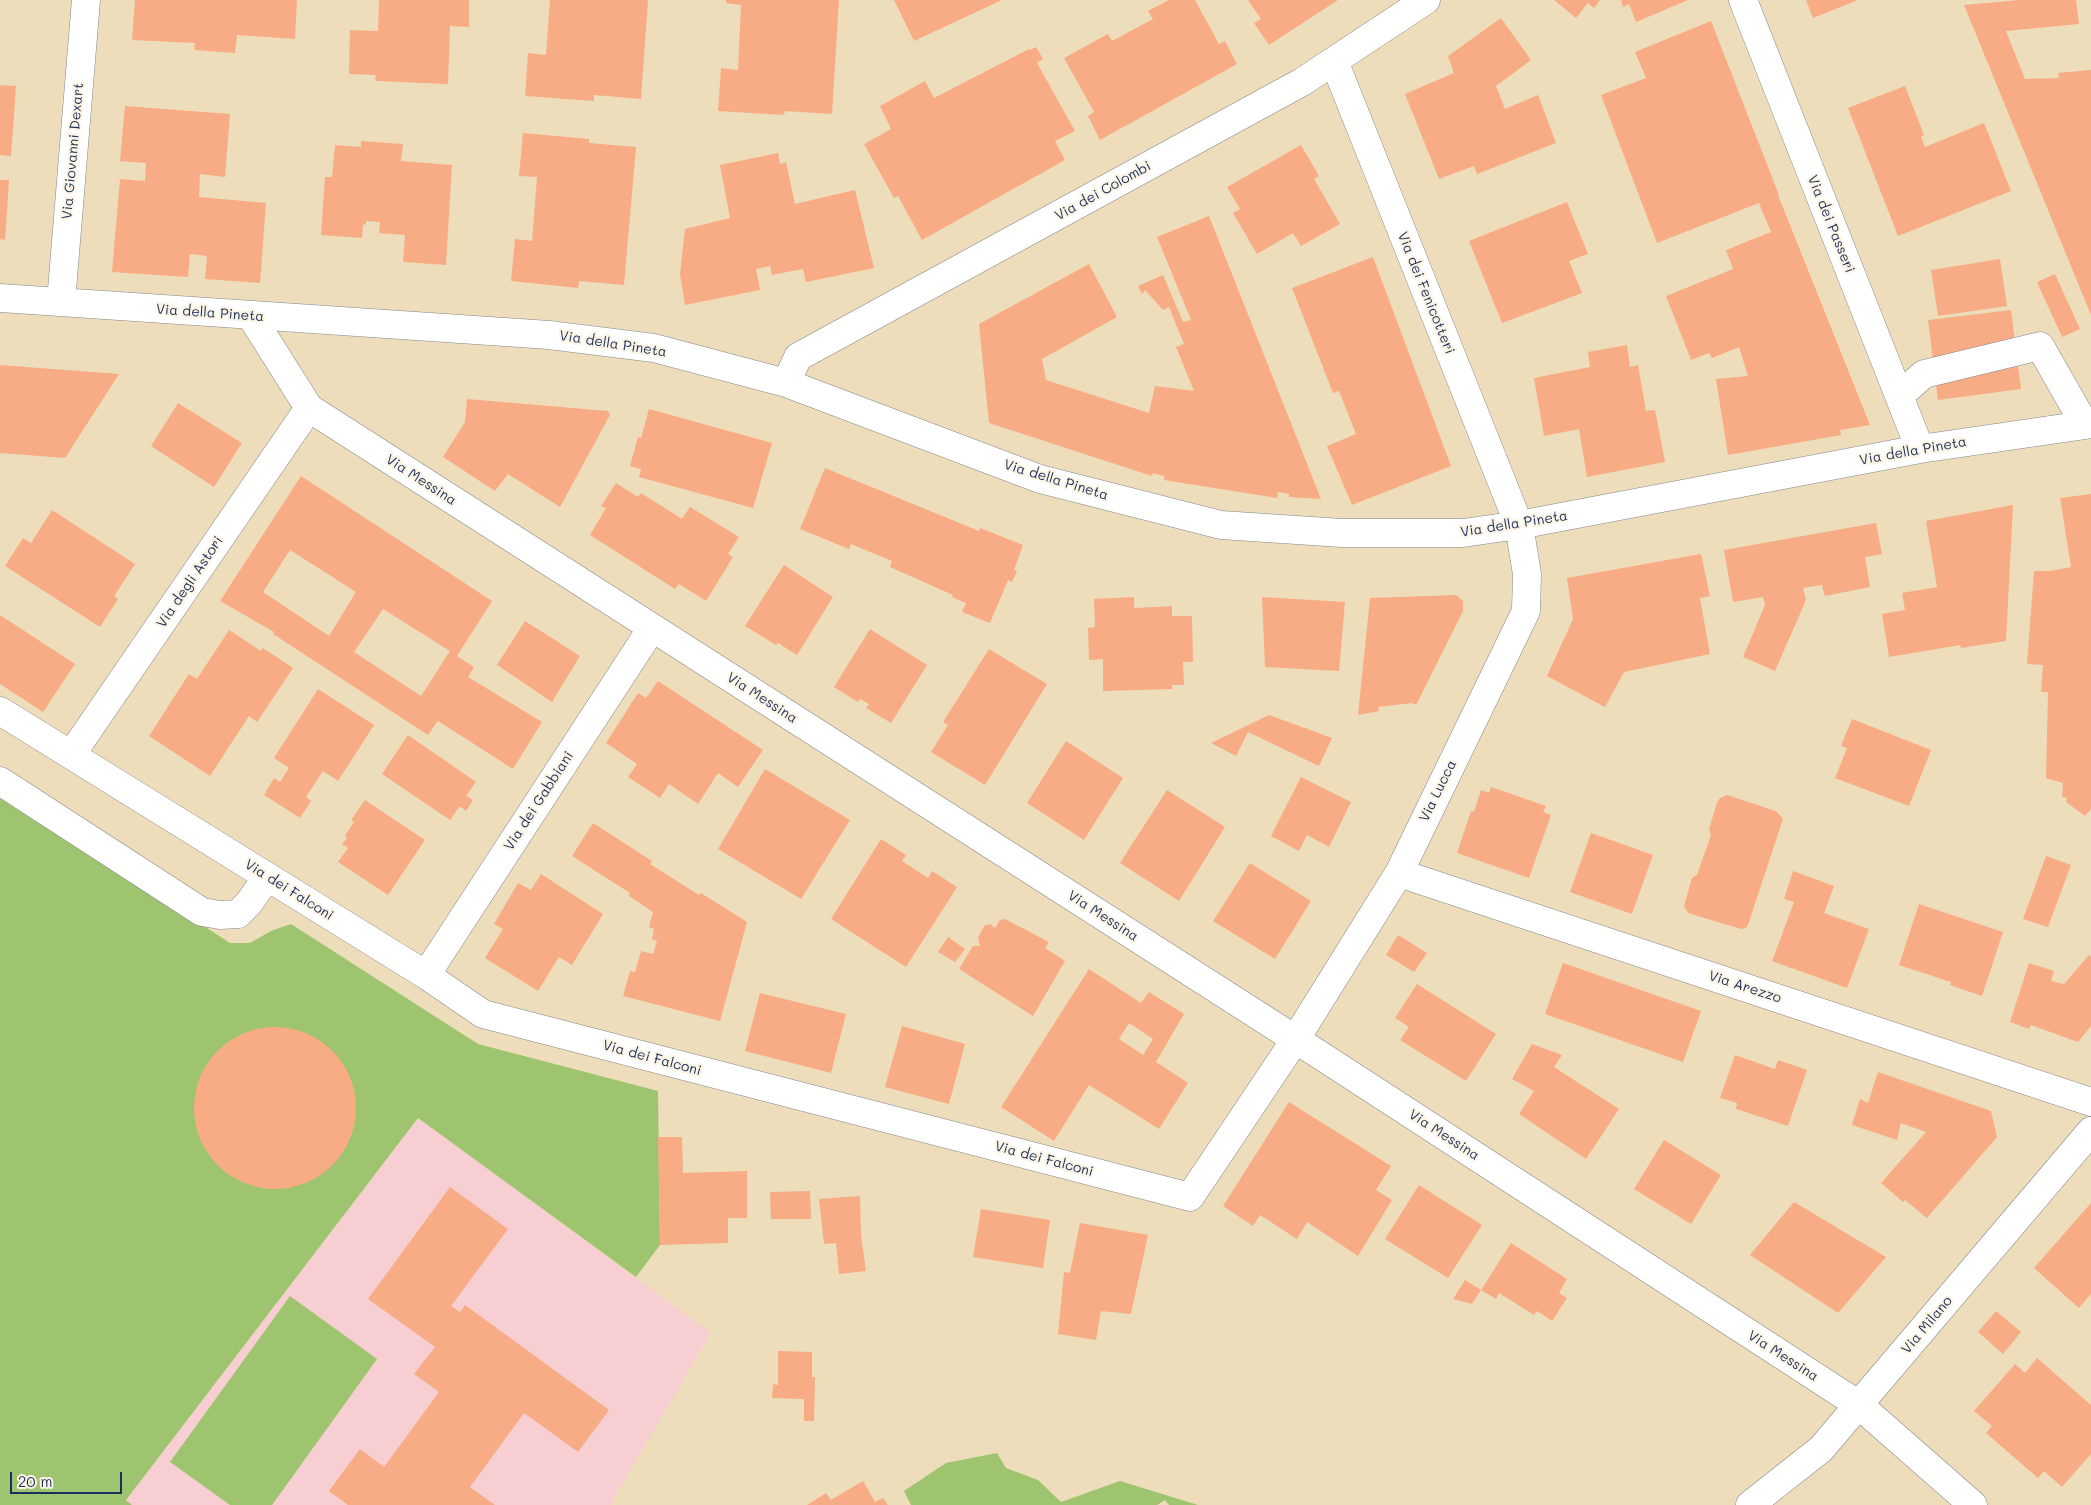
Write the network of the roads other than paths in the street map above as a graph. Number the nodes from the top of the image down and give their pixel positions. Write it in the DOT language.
graph roads {
  1 [pos="86,0"];
  2 [pos="1426,0"];
  3 [pos="1743,0"];
  4 [pos="1334,61"];
  5 [pos="0,298"];
  6 [pos="61,302"];
  7 [pos="251,316"];
  8 [pos="786,383"];
  9 [pos="1899,396"];
  10 [pos="309,408"];
  11 [pos="2088,425"];
  12 [pos="1920,449"];
  13 [pos="1519,525"];
  14 [pos="652,628"];
  15 [pos="0,711"];
  16 [pos="71,756"];
  17 [pos="0,781"];
  18 [pos="1399,873"];
  19 [pos="267,877"];
  20 [pos="426,975"];
  21 [pos="1295,1040"];
  22 [pos="2091,1102"];
  23 [pos="2091,1131"];
  24 [pos="1859,1405"];
  25 [pos="1750,1505"];
  26 [pos="1973,1505"];
  1 -- 6 [label="street, Via Giovanni Dexart"];
  2 -- 4 [label="street, Via dei Colombi"];
  3 -- 9 [label="street, Via dei Passeri"];
  4 -- 8 [label="street, Via dei Colombi"];
  4 -- 13 [label="street, Via dei Fenicotteri"];
  5 -- 6 [label="street, Via della Pineta"];
  6 -- 7 [label="street, Via della Pineta"];
  7 -- 8 [label="street, Via della Pineta"];
  7 -- 10 [label="street, Via Messina"];
  8 -- 13 [label="street, Via della Pineta"];
  9 -- 11 [label="street"];
  9 -- 12 [label="street, Via dei Passeri"];
  10 -- 14 [label="street, Via Messina"];
  10 -- 16 [label="street, Via degli Astori"];
  11 -- 12 [label="street, Via della Pineta"];
  12 -- 13 [label="street, Via della Pineta"];
  13 -- 18 [label="street, Via Lucca"];
  14 -- 20 [label="street, Via dei Gabbiani"];
  14 -- 21 [label="street, Via Messina"];
  15 -- 16 [label="street, Via dei Falconi"];
  16 -- 19 [label="street, Via dei Falconi"];
  17 -- 19 [label="street"];
  18 -- 21 [label="street, Via Lucca"];
  18 -- 22 [label="street, Via Arezzo"];
  19 -- 20 [label="street, Via dei Falconi"];
  20 -- 21 [label="street, Via dei Falconi"];
  21 -- 24 [label="street, Via Messina"];
  23 -- 24 [label="street, Via Milano"];
  24 -- 25 [label="street, Via Milano"];
  24 -- 26 [label="street, Via Messina"];
}
